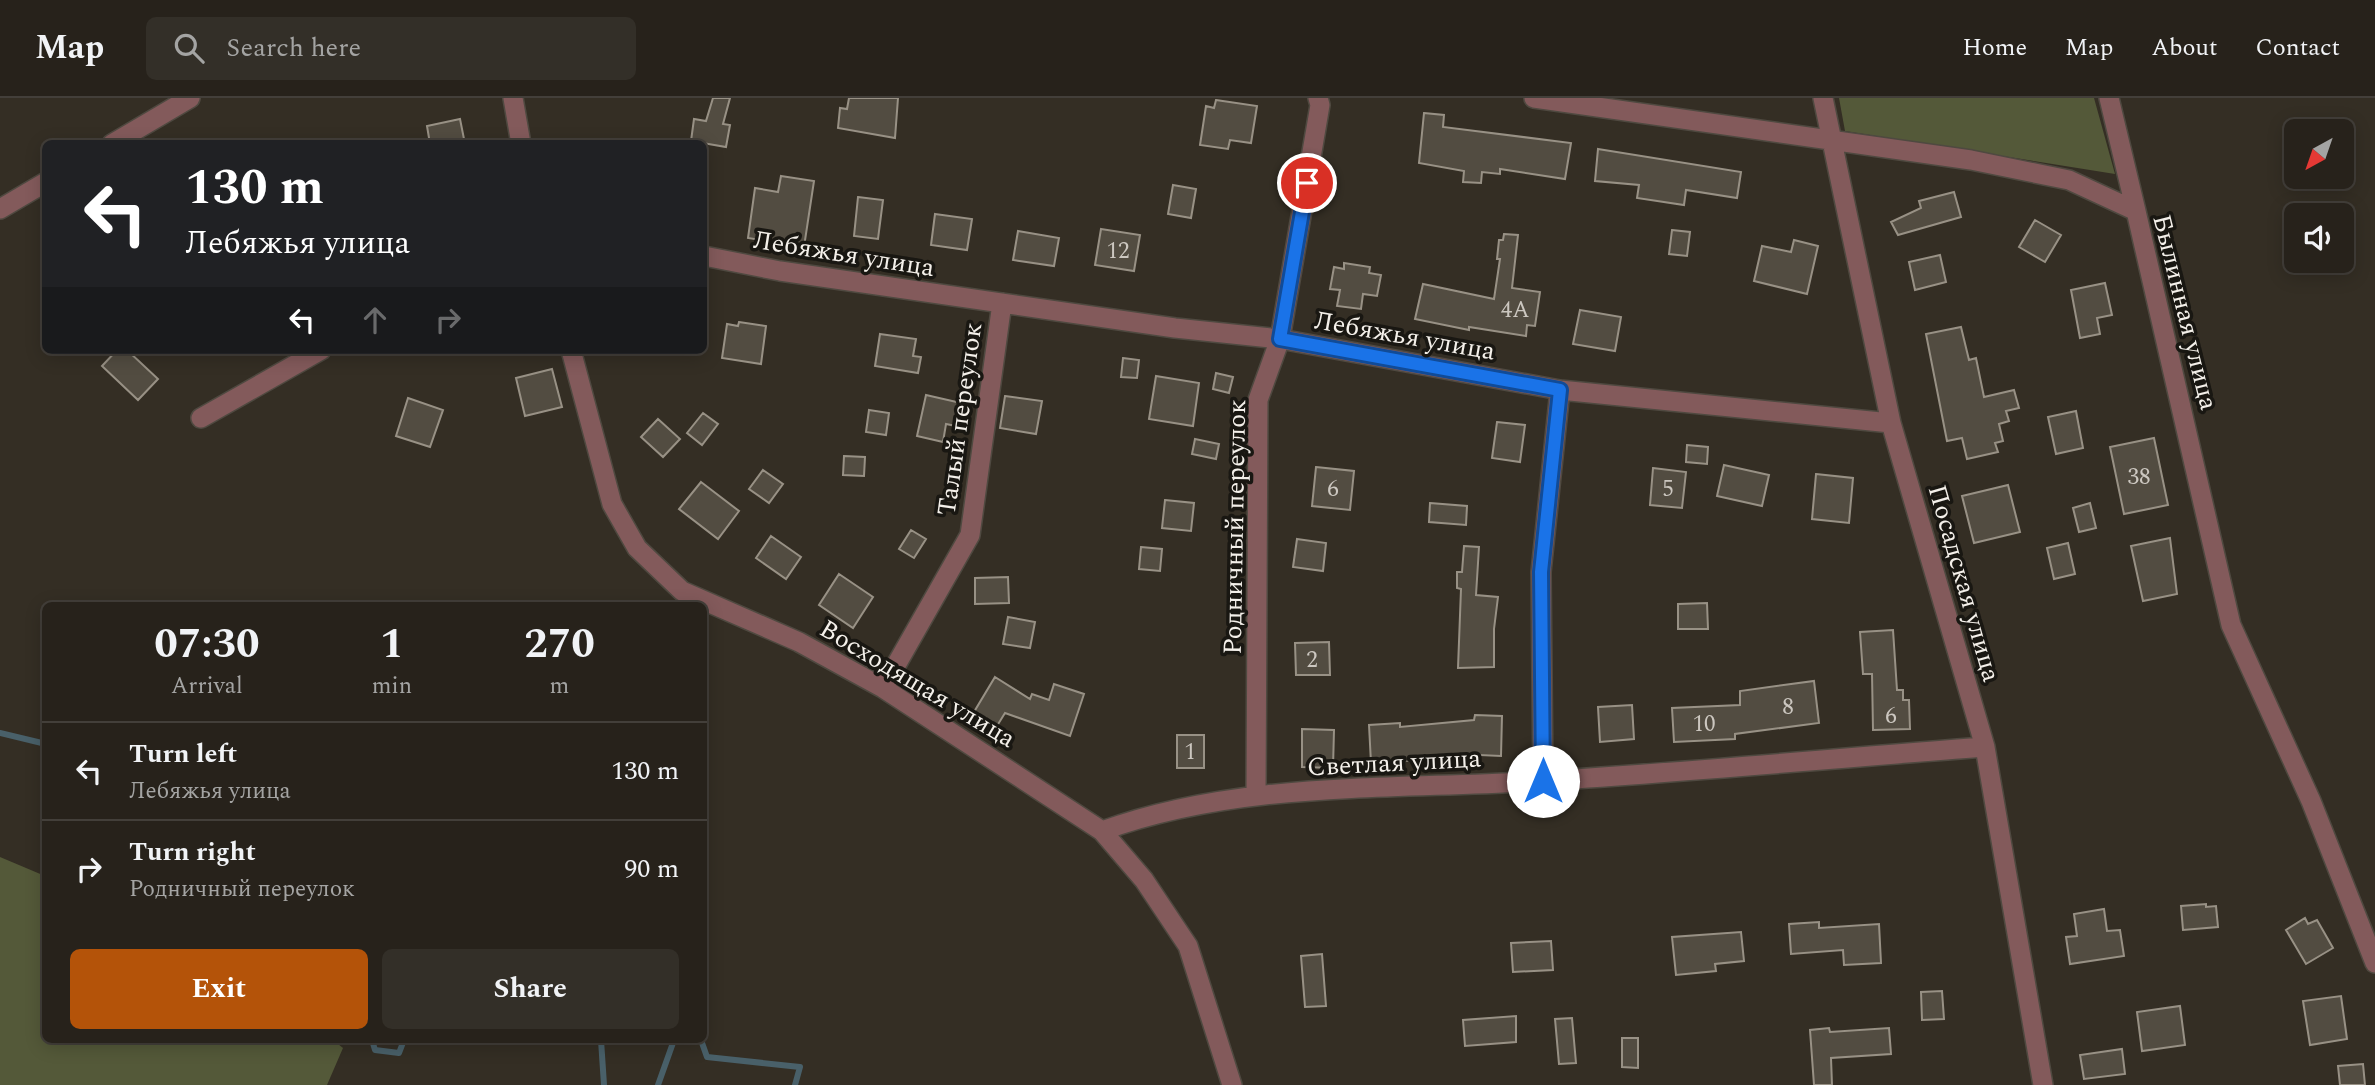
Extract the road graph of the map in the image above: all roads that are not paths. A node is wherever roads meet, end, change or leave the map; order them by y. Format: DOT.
graph roads {
  1 [pos="190,98"];
  2 [pos="513,98"];
  3 [pos="1318,98"];
  4 [pos="1534,98"];
  5 [pos="1823,98"];
  6 [pos="2109,98"];
  7 [pos="119,140"];
  8 [pos="520,140"];
  9 [pos="1831,140"];
  10 [pos="42,184"];
  11 [pos="0,209"];
  12 [pos="2136,211"];
  13 [pos="707,257"];
  14 [pos="1002,303"];
  15 [pos="1280,339"];
  16 [pos="314,354"];
  17 [pos="572,354"];
  18 [pos="1560,390"];
  19 [pos="201,418"];
  20 [pos="1891,423"];
  21 [pos="883,688"];
  22 [pos="1985,747"];
  23 [pos="1543,781"];
  24 [pos="1256,795"];
  25 [pos="1102,831"];
  26 [pos="2375,963"];
  27 [pos="1232,1085"];
  28 [pos="2043,1085"];
  1 -- 7 [label="street"];
  2 -- 8 [label="street"];
  3 -- 15 [label="street, Родничный переулок"];
  4 -- 9 [label="street, Былинная улица"];
  5 -- 9 [label="street, Посадская улица"];
  6 -- 12 [label="street"];
  9 -- 12 [label="street, Былинная улица"];
  9 -- 20 [label="street, Посадская улица"];
  10 -- 11 [label="street"];
  12 -- 26 [label="street, Былинная улица"];
  13 -- 14 [label="street, Лебяжья улица"];
  14 -- 15 [label="street, Лебяжья улица"];
  14 -- 21 [label="street, Талый переулок"];
  15 -- 18 [label="street, Лебяжья улица"];
  15 -- 24 [label="street, Родничный переулок"];
  16 -- 19 [label="street"];
  17 -- 21 [label="street, Восходящая улица"];
  18 -- 20 [label="street, Лебяжья улица"];
  18 -- 23 [label="street"];
  20 -- 22 [label="street, Посадская улица"];
  21 -- 25 [label="street, Восходящая улица"];
  22 -- 23 [label="street, Светлая улица"];
  22 -- 28 [label="street, Посадская улица"];
  23 -- 24 [label="street, Светлая улица"];
  24 -- 25 [label="street, Светлая улица"];
  25 -- 27 [label="street, Восходящая улица"];
}
